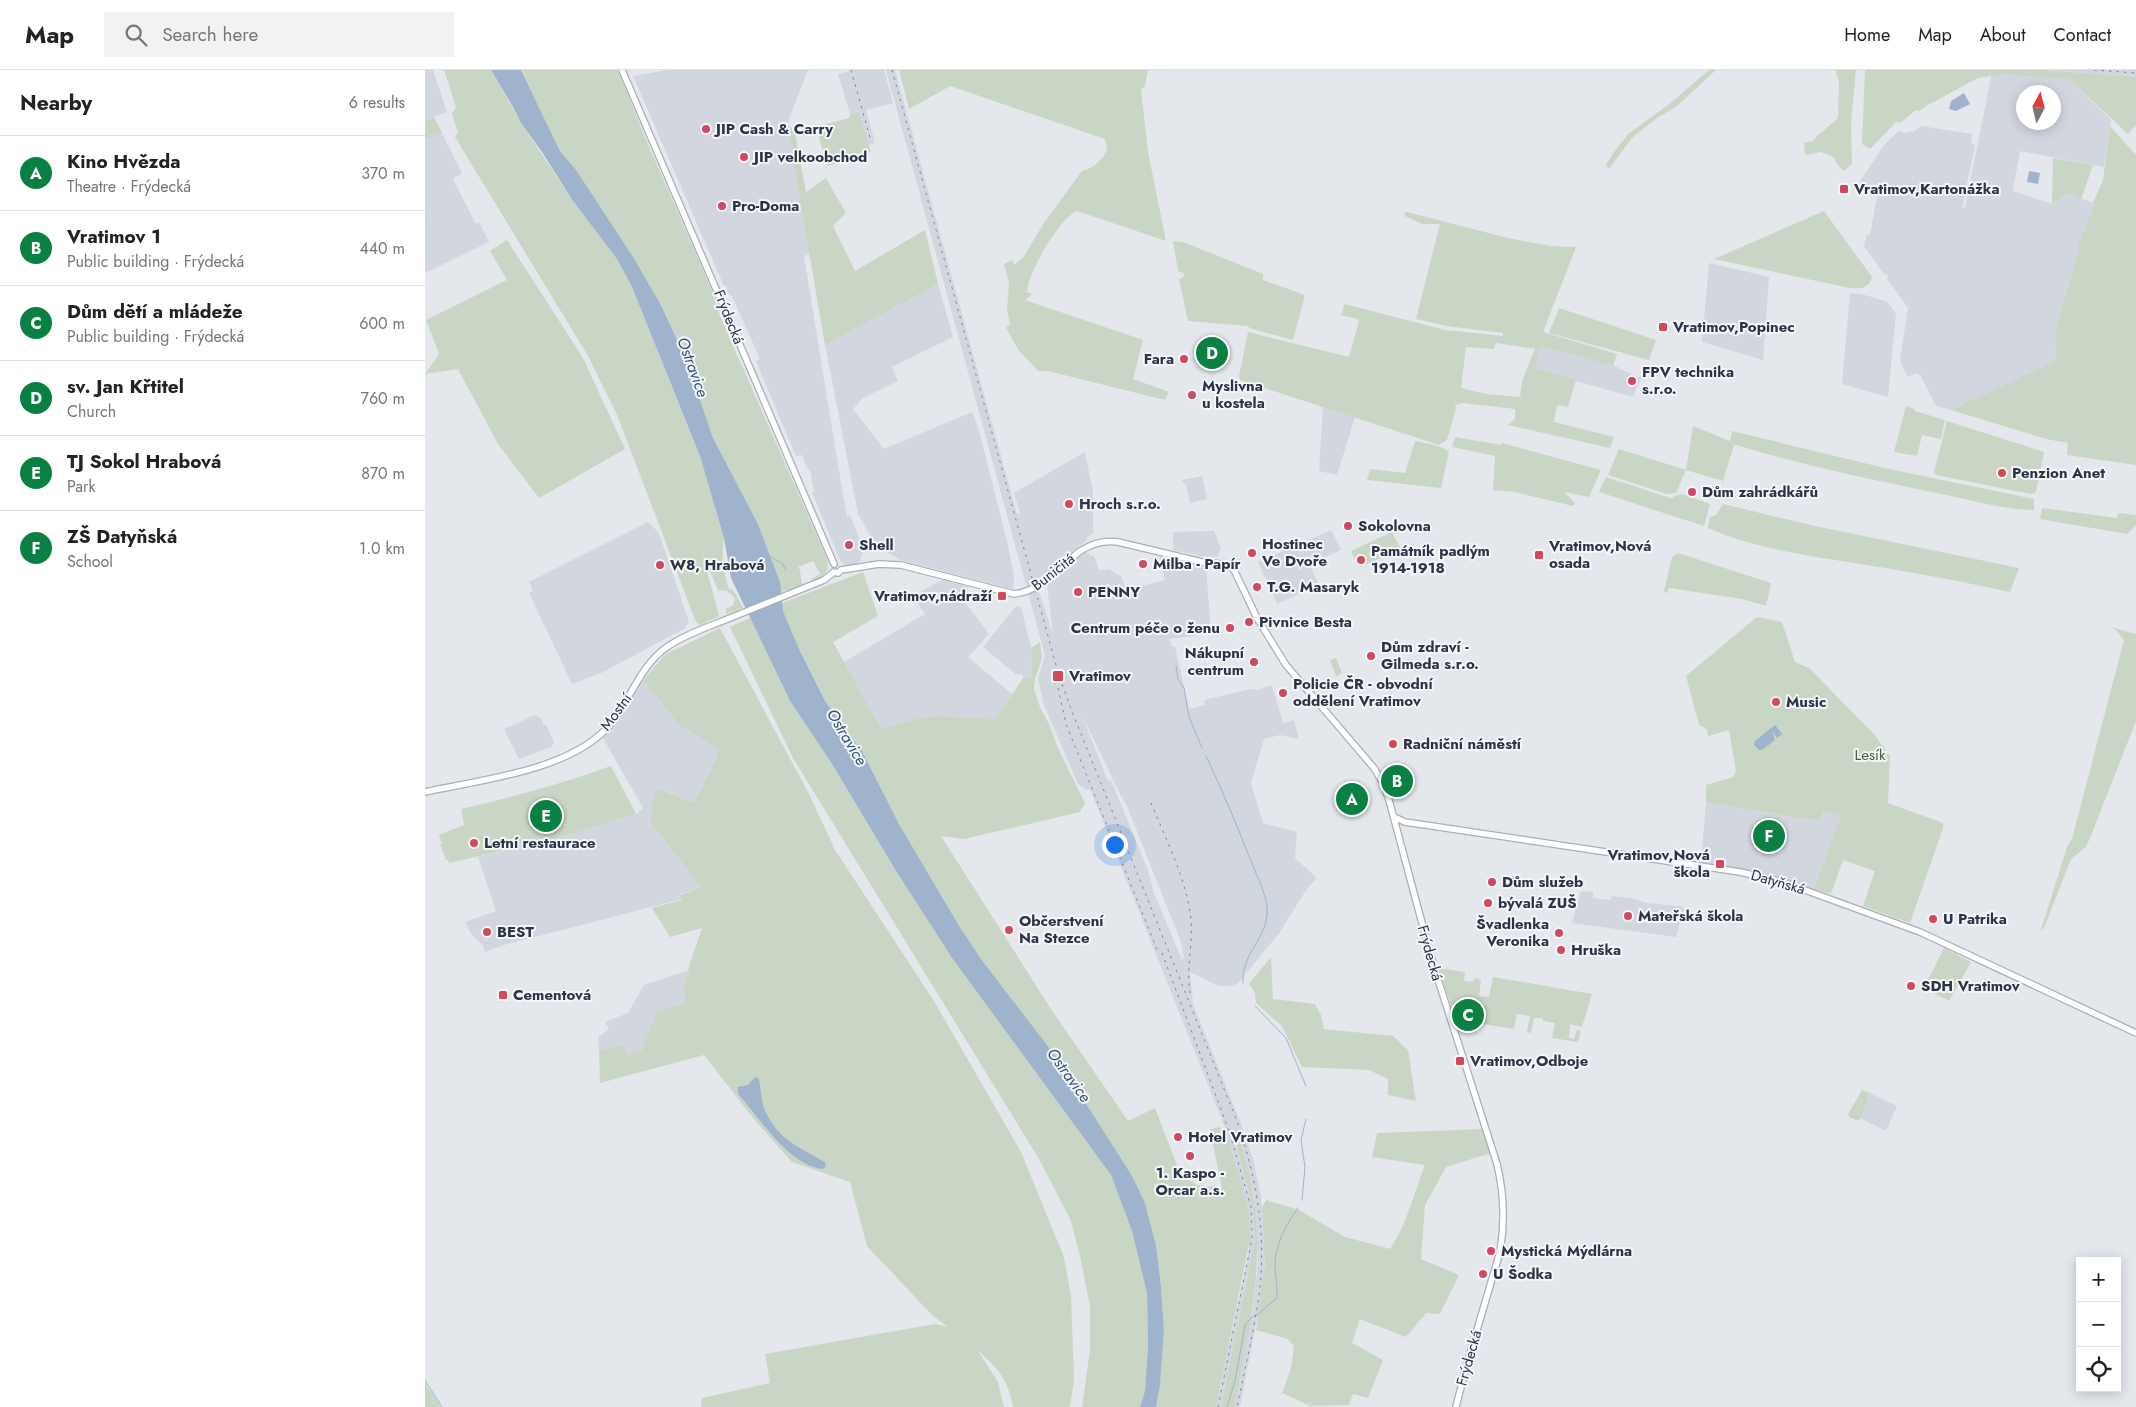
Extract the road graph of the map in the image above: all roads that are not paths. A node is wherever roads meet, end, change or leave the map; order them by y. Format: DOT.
graph roads {
  1 [pos="622,70"];
  2 [pos="834,564"];
  3 [pos="1233,568"];
  4 [pos="841,570"];
  5 [pos="833,572"];
  6 [pos="425,792"];
  7 [pos="1394,818"];
  8 [pos="2136,1033"];
  9 [pos="1456,1407"];
  1 -- 2 [label="main road, Frýdecká"];
  2 -- 4 [label="main road"];
  2 -- 5 [label="main road"];
  3 -- 4 [label="main road, Buničitá"];
  3 -- 7 [label="main road, Frýdecká"];
  4 -- 5 [label="main road"];
  5 -- 6 [label="main road, Mostní"];
  7 -- 8 [label="main road, Datyňská"];
  7 -- 9 [label="main road, Frýdecká"];
}
